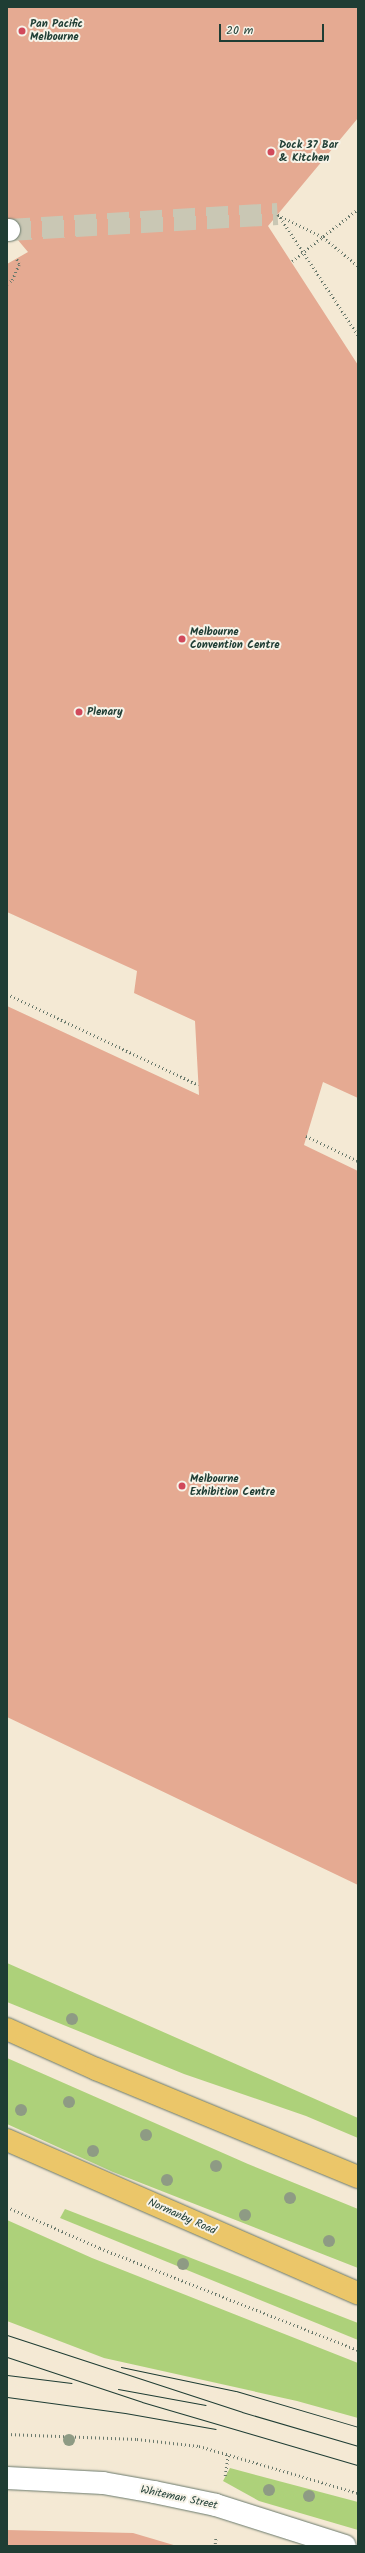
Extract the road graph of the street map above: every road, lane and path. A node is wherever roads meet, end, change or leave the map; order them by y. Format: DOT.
graph roads {
  1 [pos="358,209"];
  2 [pos="323,237"];
  3 [pos="13,251"];
  4 [pos="304,252"];
  5 [pos="292,260"];
  6 [pos="358,266"];
  7 [pos="7,284"];
  8 [pos="358,335"];
  9 [pos="7,994"];
  10 [pos="199,1085"];
  11 [pos="306,1136"];
  12 [pos="358,1161"];
  13 [pos="7,2029"];
  14 [pos="7,2140"];
  15 [pos="358,2177"];
  16 [pos="7,2207"];
  17 [pos="358,2293"];
  18 [pos="358,2350"];
  19 [pos="7,2434"];
  20 [pos="7,2478"];
  21 [pos="358,2493"];
  22 [pos="345,2546"];
  1 -- 2 [label="path"];
  2 -- 4 [label="path"];
  2 -- 4 [label="path"];
  2 -- 6 [label="path"];
  3 -- 7 [label="path"];
  4 -- 5 [label="path"];
  4 -- 8 [label="path"];
  9 -- 10 [label="path"];
  11 -- 12 [label="path"];
  13 -- 15 [label="main road"];
  14 -- 17 [label="main road, Normanby Road"];
  16 -- 18 [label="path"];
  19 -- 21 [label="path"];
  20 -- 22 [label="street, Whiteman Street"];
}
